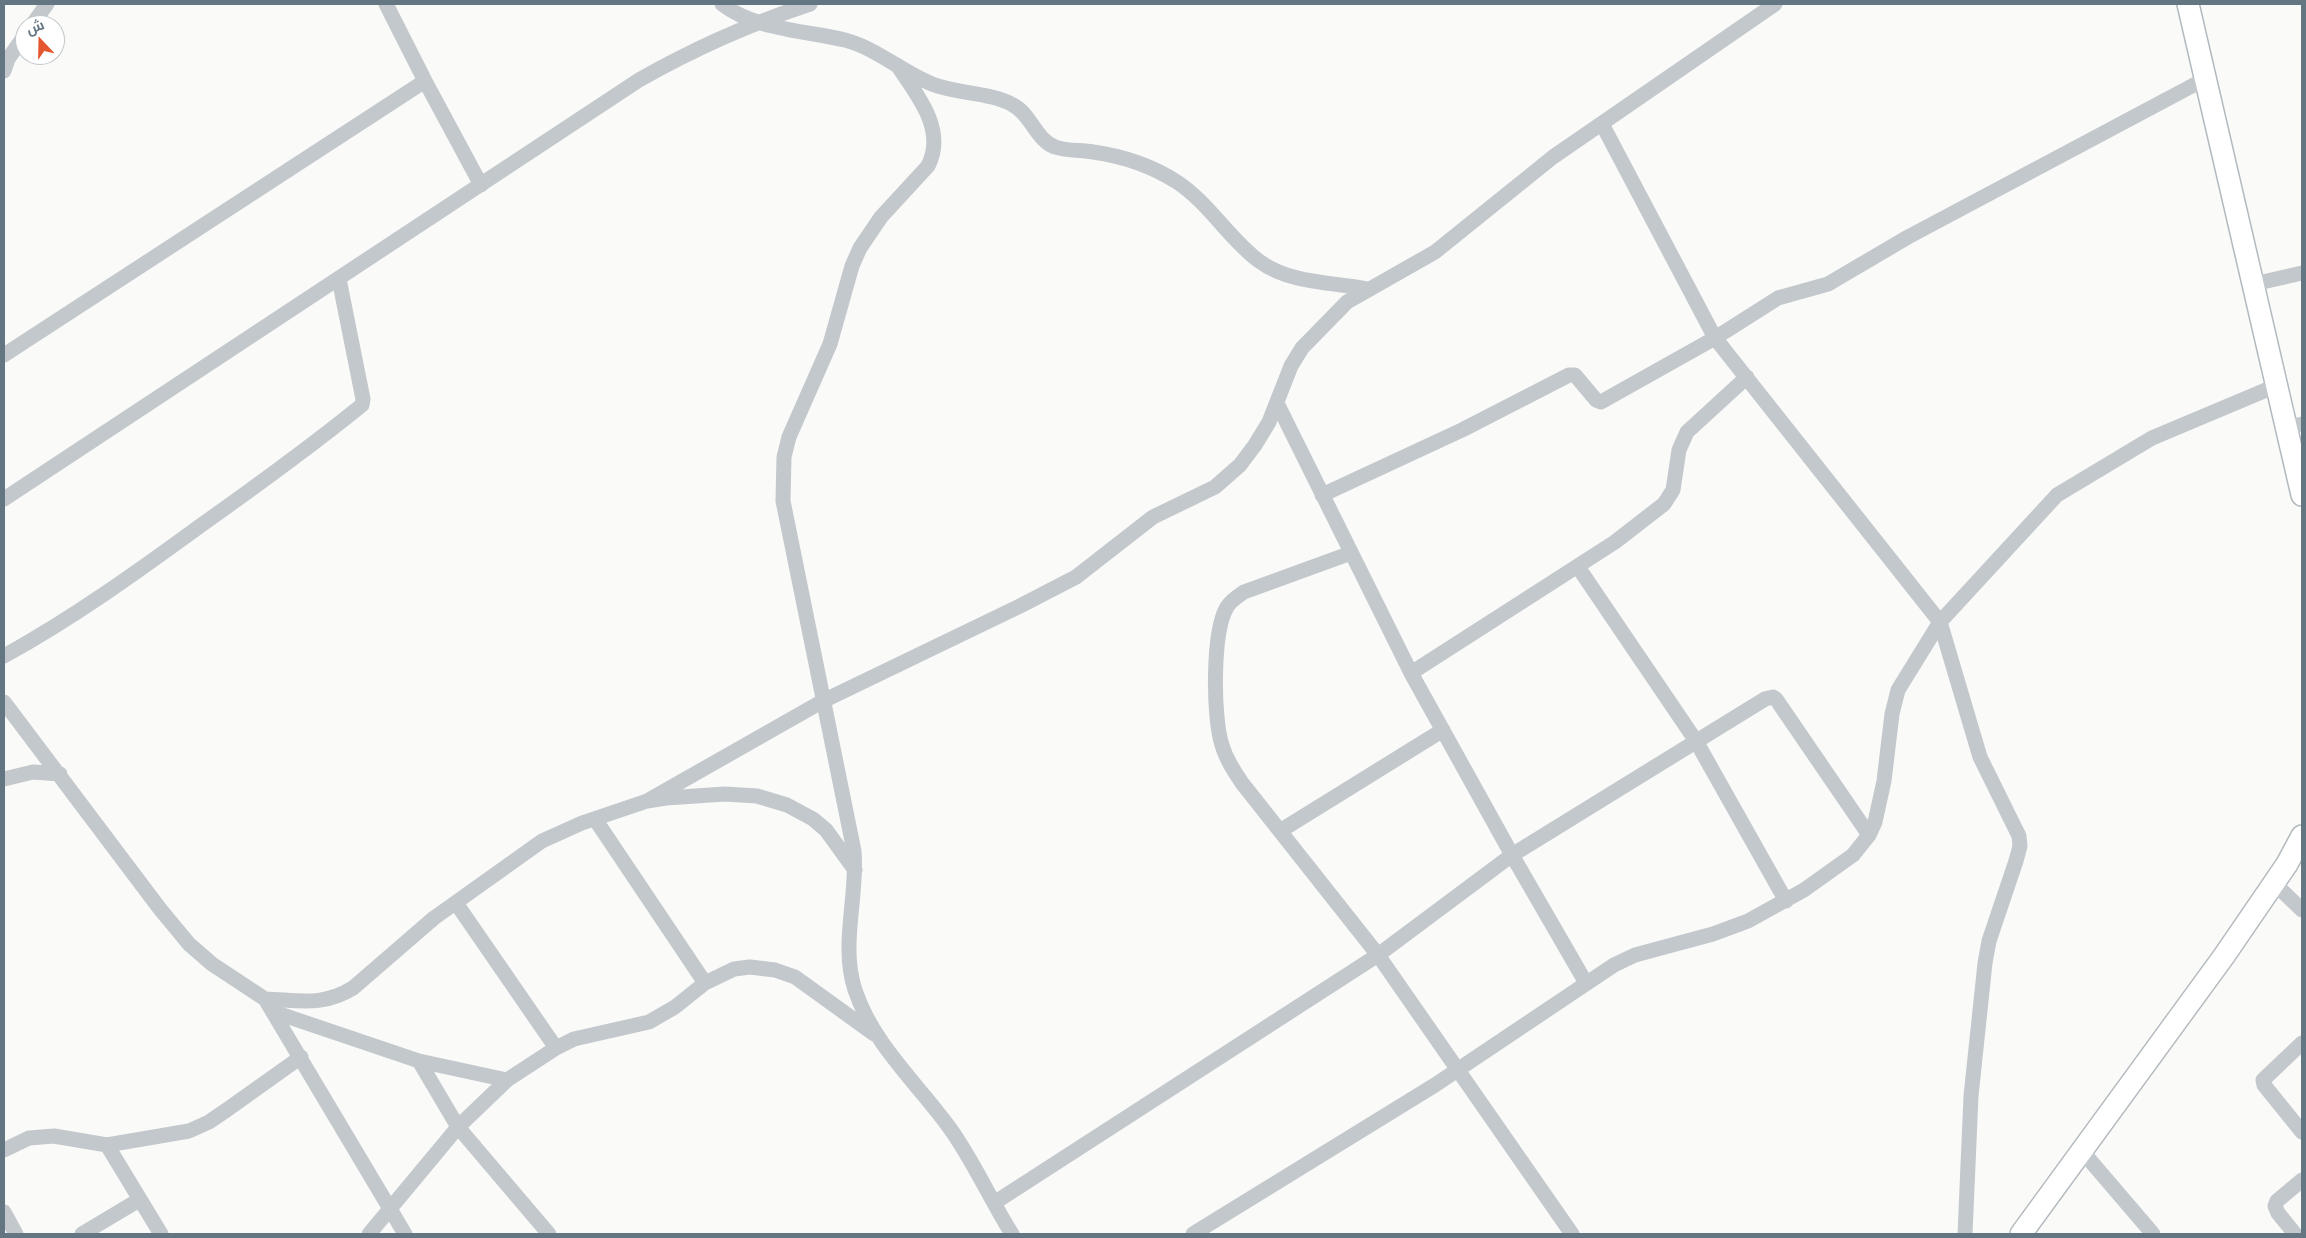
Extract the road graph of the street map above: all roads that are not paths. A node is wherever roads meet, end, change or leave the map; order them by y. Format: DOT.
graph roads {
  1 [pos="46,4"];
  2 [pos="386,4"];
  3 [pos="722,4"];
  4 [pos="810,4"];
  5 [pos="1775,4"];
  6 [pos="2188,4"];
  7 [pos="39,15"];
  8 [pos="758,21"];
  9 [pos="15,48"];
  10 [pos="5,61"];
  11 [pos="897,65"];
  12 [pos="2205,79"];
  13 [pos="424,82"];
  14 [pos="1602,124"];
  15 [pos="481,185"];
  16 [pos="2302,273"];
  17 [pos="339,279"];
  18 [pos="2254,284"];
  19 [pos="1368,289"];
  20 [pos="1715,338"];
  21 [pos="4,355"];
  22 [pos="1747,377"];
  23 [pos="2278,385"];
  24 [pos="1277,403"];
  25 [pos="2295,425"];
  26 [pos="1322,495"];
  27 [pos="2302,495"];
  28 [pos="4,499"];
  29 [pos="1351,553"];
  30 [pos="1578,567"];
  31 [pos="1940,622"];
  32 [pos="4,656"];
  33 [pos="1411,673"];
  34 [pos="823,701"];
  35 [pos="4,702"];
  36 [pos="1442,730"];
  37 [pos="1696,741"];
  38 [pos="60,774"];
  39 [pos="4,779"];
  40 [pos="647,801"];
  41 [pos="595,819"];
  42 [pos="1280,831"];
  43 [pos="1870,835"];
  44 [pos="2302,836"];
  45 [pos="1512,855"];
  46 [pos="855,870"];
  47 [pos="2274,883"];
  48 [pos="1786,901"];
  49 [pos="456,902"];
  50 [pos="2302,910"];
  51 [pos="1378,955"];
  52 [pos="1586,982"];
  53 [pos="706,983"];
  54 [pos="265,999"];
  55 [pos="274,1012"];
  56 [pos="875,1035"];
  57 [pos="2302,1043"];
  58 [pos="556,1048"];
  59 [pos="300,1057"];
  60 [pos="419,1061"];
  61 [pos="1456,1070"];
  62 [pos="507,1080"];
  63 [pos="458,1127"];
  64 [pos="2302,1132"];
  65 [pos="107,1145"];
  66 [pos="4,1150"];
  67 [pos="2082,1151"];
  68 [pos="2302,1180"];
  69 [pos="139,1200"];
  70 [pos="994,1203"];
  71 [pos="391,1207"];
  72 [pos="4,1212"];
  73 [pos="1002,1218"];
  74 [pos="16,1234"];
  75 [pos="82,1234"];
  76 [pos="161,1234"];
  77 [pos="369,1234"];
  78 [pos="405,1234"];
  79 [pos="549,1234"];
  80 [pos="1000,1234"];
  81 [pos="1012,1234"];
  82 [pos="1193,1234"];
  83 [pos="1572,1234"];
  84 [pos="1965,1234"];
  85 [pos="2021,1234"];
  86 [pos="2153,1234"];
  87 [pos="2295,1234"];
  1 -- 7 [label="street"];
  2 -- 13 [label="street"];
  3 -- 8 [label="street"];
  4 -- 8 [label="street"];
  5 -- 14 [label="street"];
  6 -- 12 [label="street"];
  8 -- 11 [label="street"];
  8 -- 15 [label="street"];
  9 -- 10 [label="street"];
  11 -- 19 [label="street"];
  11 -- 34 [label="street"];
  12 -- 18 [label="street"];
  12 -- 20 [label="street"];
  13 -- 15 [label="street"];
  13 -- 21 [label="street"];
  14 -- 19 [label="street"];
  14 -- 20 [label="street"];
  15 -- 17 [label="street"];
  16 -- 18 [label="street"];
  17 -- 28 [label="street"];
  17 -- 32 [label="street"];
  18 -- 23 [label="street"];
  19 -- 24 [label="street"];
  20 -- 22 [label="street"];
  20 -- 26 [label="street"];
  22 -- 30 [label="street"];
  22 -- 31 [label="street"];
  23 -- 25 [label="street"];
  23 -- 31 [label="street"];
  24 -- 26 [label="street"];
  24 -- 34 [label="street"];
  25 -- 27 [label="street"];
  26 -- 29 [label="street"];
  29 -- 33 [label="street"];
  29 -- 42 [label="street"];
  30 -- 33 [label="street"];
  30 -- 37 [label="street"];
  31 -- 43 [label="street"];
  31 -- 84 [label="street"];
  33 -- 36 [label="street"];
  34 -- 40 [label="street"];
  34 -- 46 [label="street"];
  35 -- 38 [label="street"];
  36 -- 42 [label="street"];
  36 -- 45 [label="street"];
  37 -- 43 [label="street"];
  37 -- 45 [label="street"];
  37 -- 48 [label="street"];
  38 -- 39 [label="street"];
  38 -- 54 [label="street"];
  40 -- 41 [label="street"];
  40 -- 46 [label="street"];
  41 -- 49 [label="street"];
  41 -- 53 [label="street"];
  42 -- 51 [label="street"];
  43 -- 48 [label="street"];
  44 -- 47 [label="street"];
  45 -- 51 [label="street"];
  45 -- 52 [label="street"];
  46 -- 56 [label="street"];
  47 -- 50 [label="street"];
  47 -- 67 [label="street"];
  48 -- 52 [label="street"];
  49 -- 54 [label="street"];
  49 -- 58 [label="street"];
  51 -- 61 [label="street"];
  51 -- 70 [label="street"];
  52 -- 61 [label="street"];
  53 -- 56 [label="street"];
  53 -- 58 [label="street"];
  54 -- 55 [label="street"];
  55 -- 59 [label="street"];
  55 -- 60 [label="street"];
  56 -- 70 [label="street"];
  57 -- 64 [label="street"];
  58 -- 62 [label="street"];
  59 -- 65 [label="street"];
  59 -- 71 [label="street"];
  60 -- 62 [label="street"];
  60 -- 63 [label="street"];
  61 -- 82 [label="street"];
  61 -- 83 [label="street"];
  62 -- 63 [label="street"];
  63 -- 71 [label="street"];
  63 -- 79 [label="street"];
  65 -- 66 [label="street"];
  65 -- 69 [label="street"];
  67 -- 85 [label="street"];
  67 -- 86 [label="street"];
  68 -- 87 [label="street"];
  69 -- 75 [label="street"];
  69 -- 76 [label="street"];
  70 -- 73 [label="street"];
  71 -- 77 [label="street"];
  71 -- 78 [label="street"];
  72 -- 74 [label="street"];
  73 -- 80 [label="street"];
  73 -- 81 [label="street"];
}
